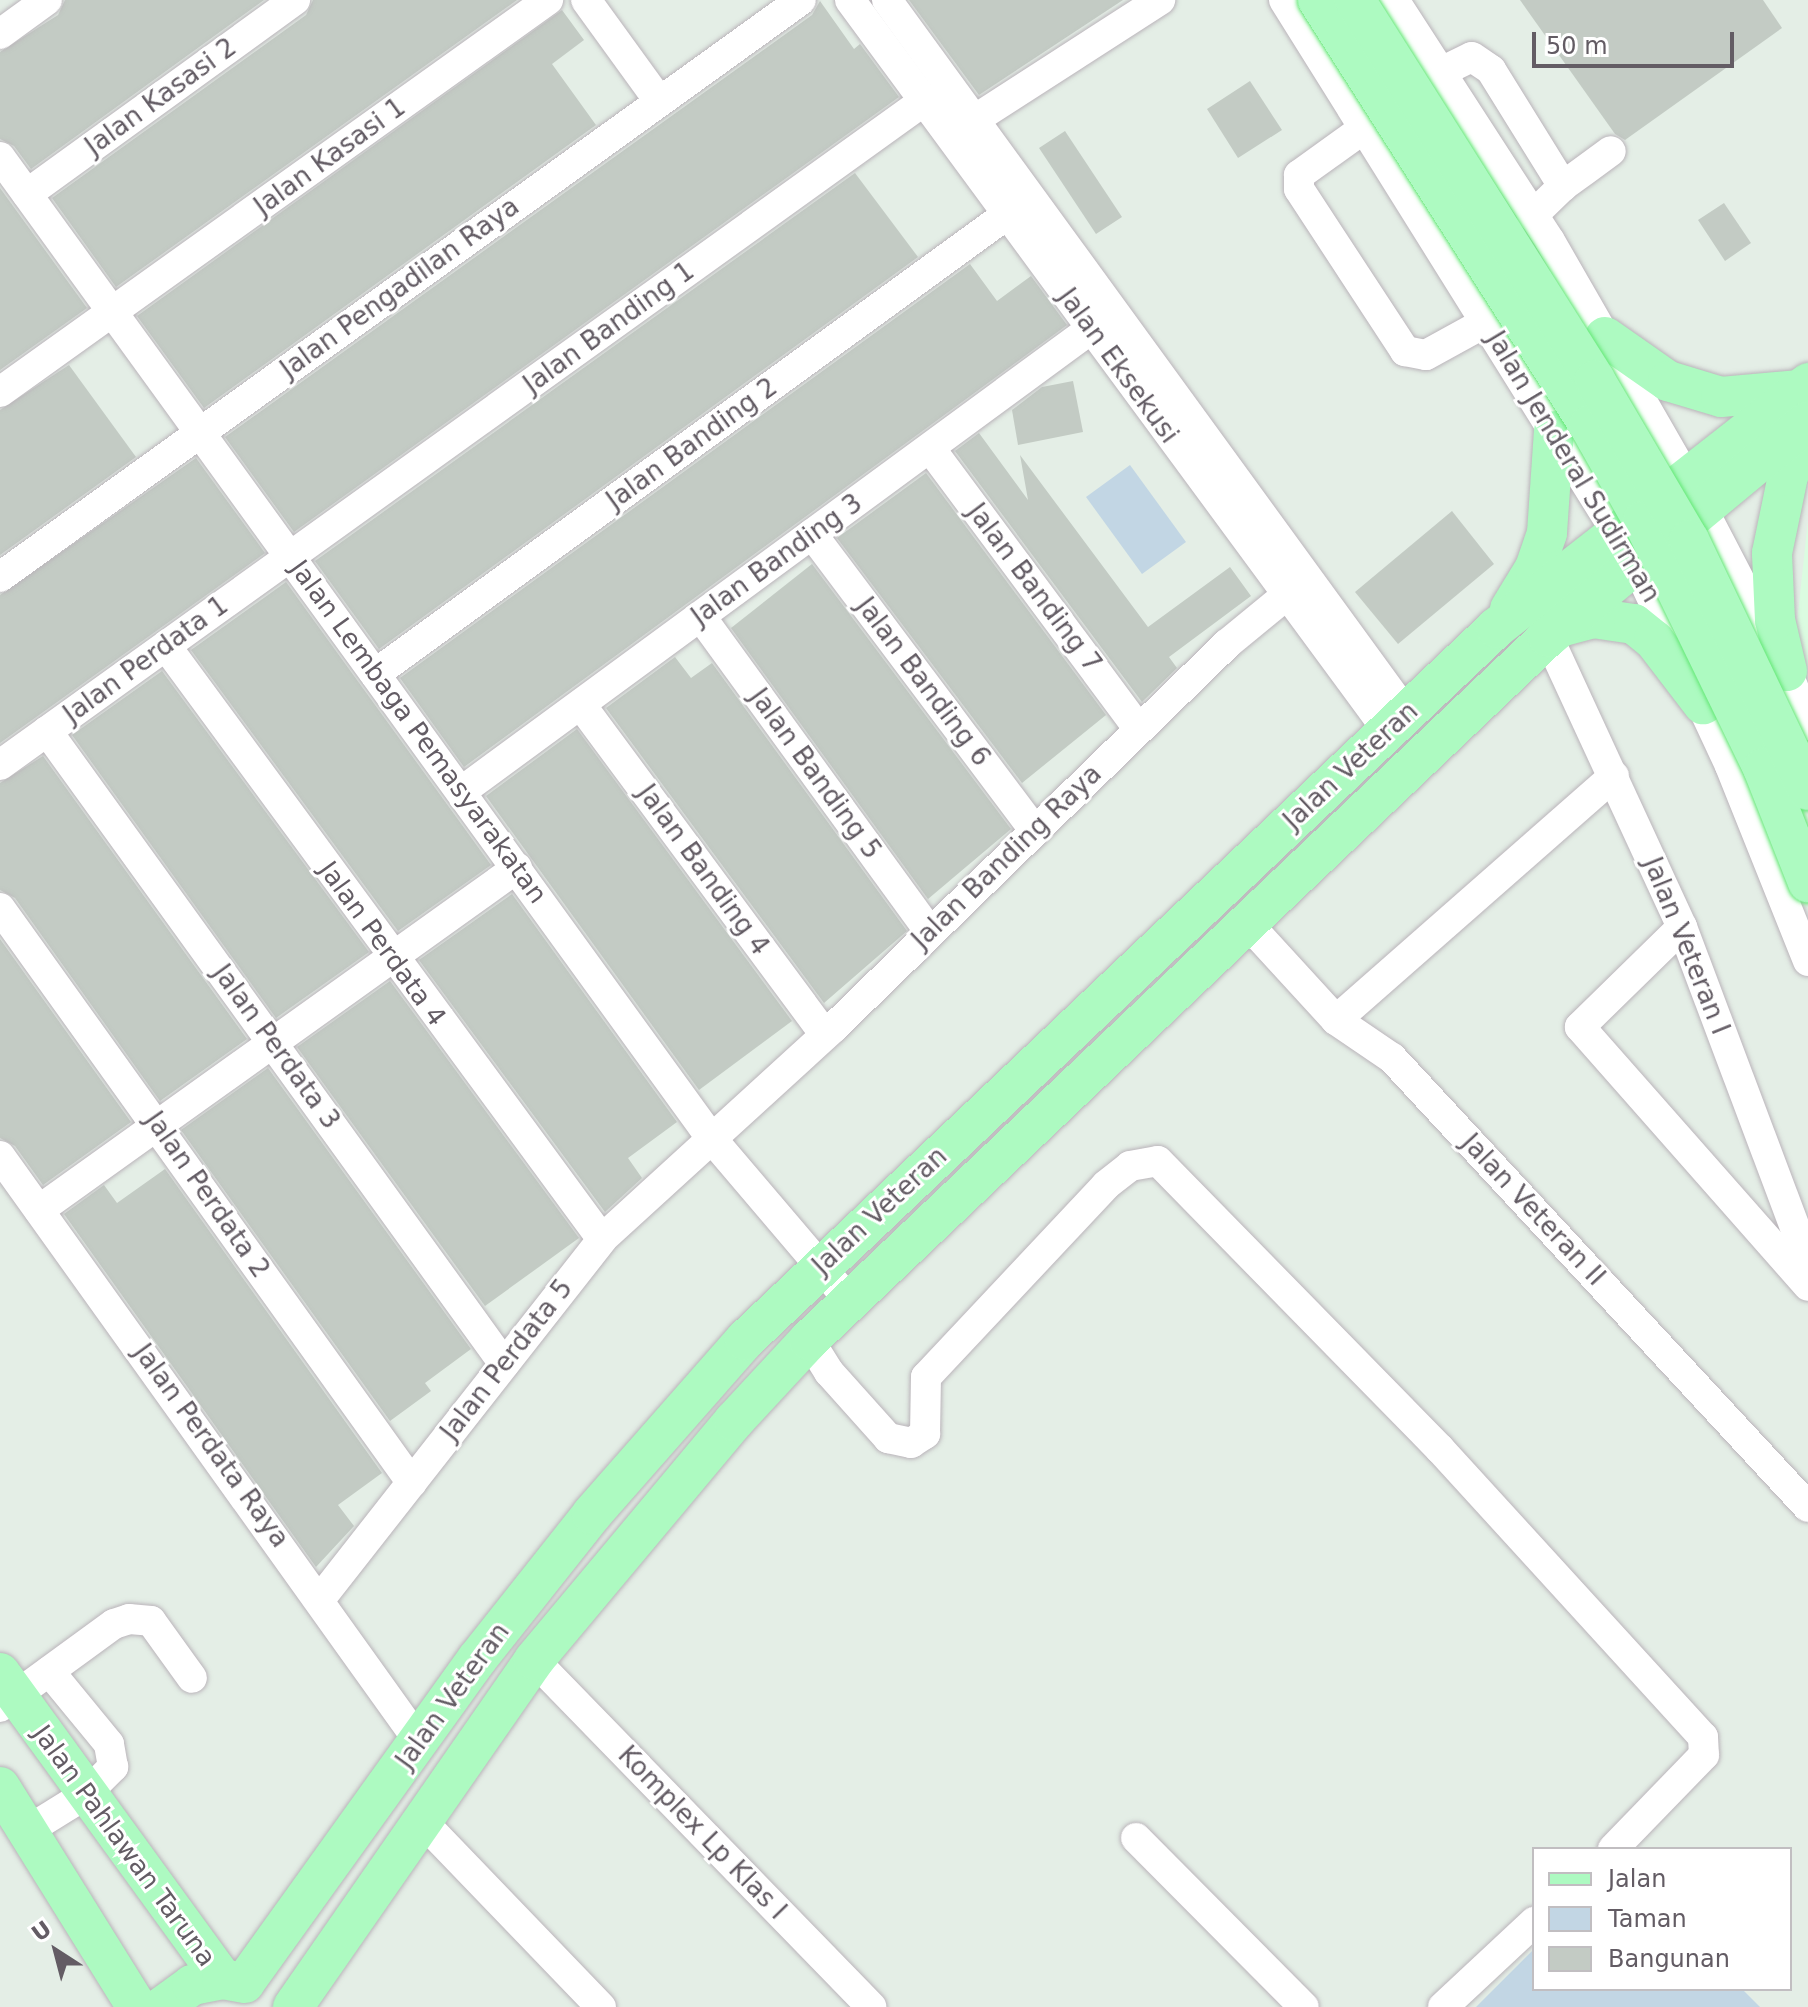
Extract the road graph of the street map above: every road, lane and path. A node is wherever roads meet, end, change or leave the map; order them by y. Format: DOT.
graph roads {
  1 [pos="47,0"];
  2 [pos="295,0"];
  3 [pos="548,0"];
  4 [pos="586,0"];
  5 [pos="801,0"];
  6 [pos="850,0"];
  7 [pos="887,0"];
  8 [pos="1160,0"];
  9 [pos="1284,0"];
  10 [pos="1318,0"];
  11 [pos="1355,0"];
  12 [pos="1394,0"];
  13 [pos="0,34"];
  14 [pos="1441,72"];
  15 [pos="927,99"];
  16 [pos="659,101"];
  17 [pos="977,118"];
  18 [pos="1363,129"];
  19 [pos="1611,151"];
  20 [pos="0,157"];
  21 [pos="1563,186"];
  22 [pos="27,194"];
  23 [pos="1009,213"];
  24 [pos="1532,216"];
  25 [pos="1550,241"];
  26 [pos="1469,295"];
  27 [pos="111,313"];
  28 [pos="1486,322"];
  29 [pos="1091,329"];
  30 [pos="1605,337"];
  31 [pos="0,392"];
  32 [pos="1806,398"];
  33 [pos="1808,429"];
  34 [pos="1554,431"];
  35 [pos="198,434"];
  36 [pos="930,448"];
  37 [pos="1696,494"];
  38 [pos="812,534"];
  39 [pos="1627,549"];
  40 [pos="292,556"];
  41 [pos="0,577"];
  42 [pos="1294,586"];
  43 [pos="701,617"];
  44 [pos="1496,628"];
  45 [pos="1554,632"];
  46 [pos="166,646"];
  47 [pos="375,674"];
  48 [pos="1800,699"];
  49 [pos="581,705"];
  50 [pos="1710,720"];
  51 [pos="1397,722"];
  52 [pos="1139,729"];
  53 [pos="47,731"];
  54 [pos="0,765"];
  55 [pos="1614,776"];
  56 [pos="1808,790"];
  57 [pos="462,791"];
  58 [pos="1034,830"];
  59 [pos="517,868"];
  60 [pos="1808,882"];
  61 [pos="0,908"];
  62 [pos="1248,924"];
  63 [pos="1682,927"];
  64 [pos="929,931"];
  65 [pos="388,955"];
  66 [pos="1808,961"];
  67 [pos="1138,971"];
  68 [pos="1169,1000"];
  69 [pos="1336,1020"];
  70 [pos="825,1035"];
  71 [pos="272,1040"];
  72 [pos="157,1124"];
  73 [pos="712,1139"];
  74 [pos="0,1156"];
  75 [pos="39,1210"];
  76 [pos="602,1239"];
  77 [pos="1808,1262"];
  78 [pos="818,1268"];
  79 [pos="1808,1286"];
  80 [pos="848,1299"];
  81 [pos="809,1340"];
  82 [pos="504,1364"];
  83 [pos="412,1483"];
  84 [pos="1808,1507"];
  85 [pos="321,1598"];
  86 [pos="534,1660"];
  87 [pos="49,1671"];
  88 [pos="192,1678"];
  89 [pos="5,1692"];
  90 [pos="418,1740"];
  91 [pos="0,1787"];
  92 [pos="85,1795"];
  93 [pos="420,1819"];
  94 [pos="30,1829"];
  95 [pos="1136,1838"];
  96 [pos="1615,1847"];
  97 [pos="1532,1924"];
  98 [pos="233,1981"];
  99 [pos="137,2007"];
  100 [pos="162,2007"];
  101 [pos="281,2007"];
  102 [pos="293,2007"];
  103 [pos="601,2007"];
  104 [pos="871,2007"];
  105 [pos="1304,2007"];
  106 [pos="1443,2007"];
  1 -- 13 [label="street"];
  2 -- 22 [label="street, Jalan Kasasi 2"];
  3 -- 27 [label="street, Jalan Kasasi 1"];
  4 -- 16 [label="street"];
  5 -- 16 [label="street, Jalan Pengadilan Raya"];
  6 -- 15 [label="street, Jalan Eksekusi"];
  7 -- 17 [label="street, Jalan Eksekusi"];
  8 -- 17 [label="street"];
  9 -- 18 [label="street, Jalan Jenderal Sudirman"];
  10 -- 60 [label="main road, Jalan Jenderal Sudirman, bridge"];
  11 -- 56 [label="main road, bridge"];
  12 -- 14 [label="street"];
  14 -- 21 [label="street"];
  14 -- 24 [label="street"];
  15 -- 23 [label="street, Jalan Eksekusi"];
  15 -- 40 [label="street, Jalan Banding 1"];
  16 -- 35 [label="street, Jalan Pengadilan Raya"];
  17 -- 42 [label="street, Jalan Eksekusi"];
  18 -- 26 [label="street, Jalan Jenderal Sudirman"];
  18 -- 28 [label="street"];
  19 -- 21 [label="street"];
  20 -- 22 [label="street, Jalan Lembaga Pemasyarakatan"];
  21 -- 24 [label="street"];
  22 -- 27 [label="street, Jalan Lembaga Pemasyarakatan"];
  23 -- 29 [label="street, Jalan Eksekusi"];
  23 -- 47 [label="street, Jalan Banding 2"];
  24 -- 25 [label="street"];
  25 -- 26 [label="street"];
  25 -- 30 [label="street"];
  26 -- 28 [label="street, Jalan Jenderal Sudirman"];
  27 -- 31 [label="street, Jalan Kasasi 1"];
  27 -- 35 [label="street, Jalan Lembaga Pemasyarakatan"];
  28 -- 34 [label="street, Jalan Jenderal Sudirman"];
  29 -- 36 [label="street, Jalan Banding 3"];
  29 -- 42 [label="street, Jalan Eksekusi"];
  30 -- 32 [label="main road"];
  30 -- 37 [label="street"];
  32 -- 37 [label="main road"];
  33 -- 48 [label="main road"];
  34 -- 39 [label="street, Jalan Jenderal Sudirman"];
  34 -- 44 [label="main road"];
  35 -- 40 [label="street, Jalan Lembaga Pemasyarakatan"];
  35 -- 41 [label="street, Jalan Pengadilan Raya"];
  36 -- 38 [label="street, Jalan Banding 3"];
  36 -- 52 [label="street, Jalan Banding 7"];
  37 -- 39 [label="main road"];
  37 -- 48 [label="street"];
  38 -- 43 [label="street, Jalan Banding 3"];
  38 -- 58 [label="street, Jalan Banding 6"];
  39 -- 44 [label="main road, Jalan Veteran"];
  39 -- 45 [label="main road, Jalan Veteran"];
  39 -- 50 [label="street, Jalan Jenderal Sudirman"];
  40 -- 46 [label="street, Jalan Perdata 1"];
  40 -- 47 [label="street, Jalan Lembaga Pemasyarakatan"];
  42 -- 51 [label="street, Jalan Eksekusi"];
  42 -- 52 [label="street, Jalan Banding Raya"];
  43 -- 49 [label="street, Jalan Banding 3"];
  43 -- 64 [label="street, Jalan Banding 5"];
  44 -- 51 [label="main road, Jalan Veteran"];
  45 -- 50 [label="main road"];
  45 -- 55 [label="street, Jalan Veteran I"];
  45 -- 62 [label="main road, Jalan Veteran"];
  46 -- 53 [label="street, Jalan Perdata 1"];
  46 -- 65 [label="street, Jalan Perdata 4"];
  47 -- 57 [label="street, Jalan Lembaga Pemasyarakatan"];
  48 -- 50 [label="street"];
  49 -- 57 [label="street, Jalan Banding 3"];
  49 -- 70 [label="street, Jalan Banding 4"];
  50 -- 66 [label="street, Jalan Jenderal Sudirman"];
  51 -- 67 [label="main road, Jalan Veteran"];
  52 -- 58 [label="street, Jalan Banding Raya"];
  53 -- 54 [label="street, Jalan Perdata 1"];
  53 -- 71 [label="street, Jalan Perdata 3"];
  55 -- 63 [label="street, Jalan Veteran I"];
  55 -- 69 [label="street"];
  57 -- 59 [label="street, Jalan Lembaga Pemasyarakatan"];
  58 -- 64 [label="street, Jalan Banding Raya"];
  59 -- 65 [label="street"];
  59 -- 73 [label="street, Jalan Lembaga Pemasyarakatan"];
  61 -- 72 [label="street, Jalan Perdata 2"];
  62 -- 68 [label="main road, Jalan Veteran"];
  62 -- 69 [label="street, Jalan Veteran II"];
  63 -- 77 [label="street, Jalan Veteran I"];
  63 -- 79 [label="street"];
  64 -- 70 [label="street, Jalan Banding Raya"];
  65 -- 71 [label="street"];
  65 -- 76 [label="street, Jalan Perdata 4"];
  67 -- 68 [label="main road"];
  67 -- 78 [label="main road, Jalan Veteran"];
  68 -- 80 [label="main road, Jalan Veteran"];
  69 -- 84 [label="street, Jalan Veteran II"];
  70 -- 73 [label="street, Jalan Banding Raya"];
  71 -- 72 [label="street"];
  71 -- 82 [label="street, Jalan Perdata 3"];
  72 -- 75 [label="street"];
  72 -- 83 [label="street, Jalan Perdata 2"];
  73 -- 76 [label="street, Jalan Perdata 5"];
  73 -- 78 [label="street, Jalan Lembaga Pemasyarakatan"];
  74 -- 75 [label="street, Jalan Perdata Raya"];
  75 -- 85 [label="street, Jalan Perdata Raya"];
  76 -- 82 [label="street, Jalan Perdata 5"];
  78 -- 80 [label="street, Jalan Lembaga Pemasyarakatan"];
  78 -- 90 [label="main road, Jalan Veteran"];
  80 -- 81 [label="main road, Jalan Veteran"];
  81 -- 86 [label="main road, Jalan Veteran"];
  81 -- 96 [label="street"];
  82 -- 83 [label="street, Jalan Perdata 5"];
  83 -- 85 [label="street, Jalan Perdata 5"];
  85 -- 90 [label="street, Jalan Perdata Raya"];
  86 -- 93 [label="main road, Jalan Veteran"];
  86 -- 104 [label="street, Komplex Lp Klas I"];
  87 -- 88 [label="street"];
  87 -- 89 [label="street"];
  87 -- 92 [label="street"];
  89 -- 92 [label="main road, Jalan Pahlawan Taruna"];
  90 -- 98 [label="main road, Jalan Veteran"];
  91 -- 94 [label="main road"];
  92 -- 94 [label="street"];
  92 -- 98 [label="main road, Jalan Pahlawan Taruna"];
  93 -- 102 [label="main road, Jalan Veteran"];
  93 -- 103 [label="street"];
  94 -- 99 [label="main road"];
  95 -- 105 [label="street"];
  97 -- 106 [label="street"];
  98 -- 100 [label="main road"];
  98 -- 101 [label="main road, Jalan Pahlawan Taruna"];
}
